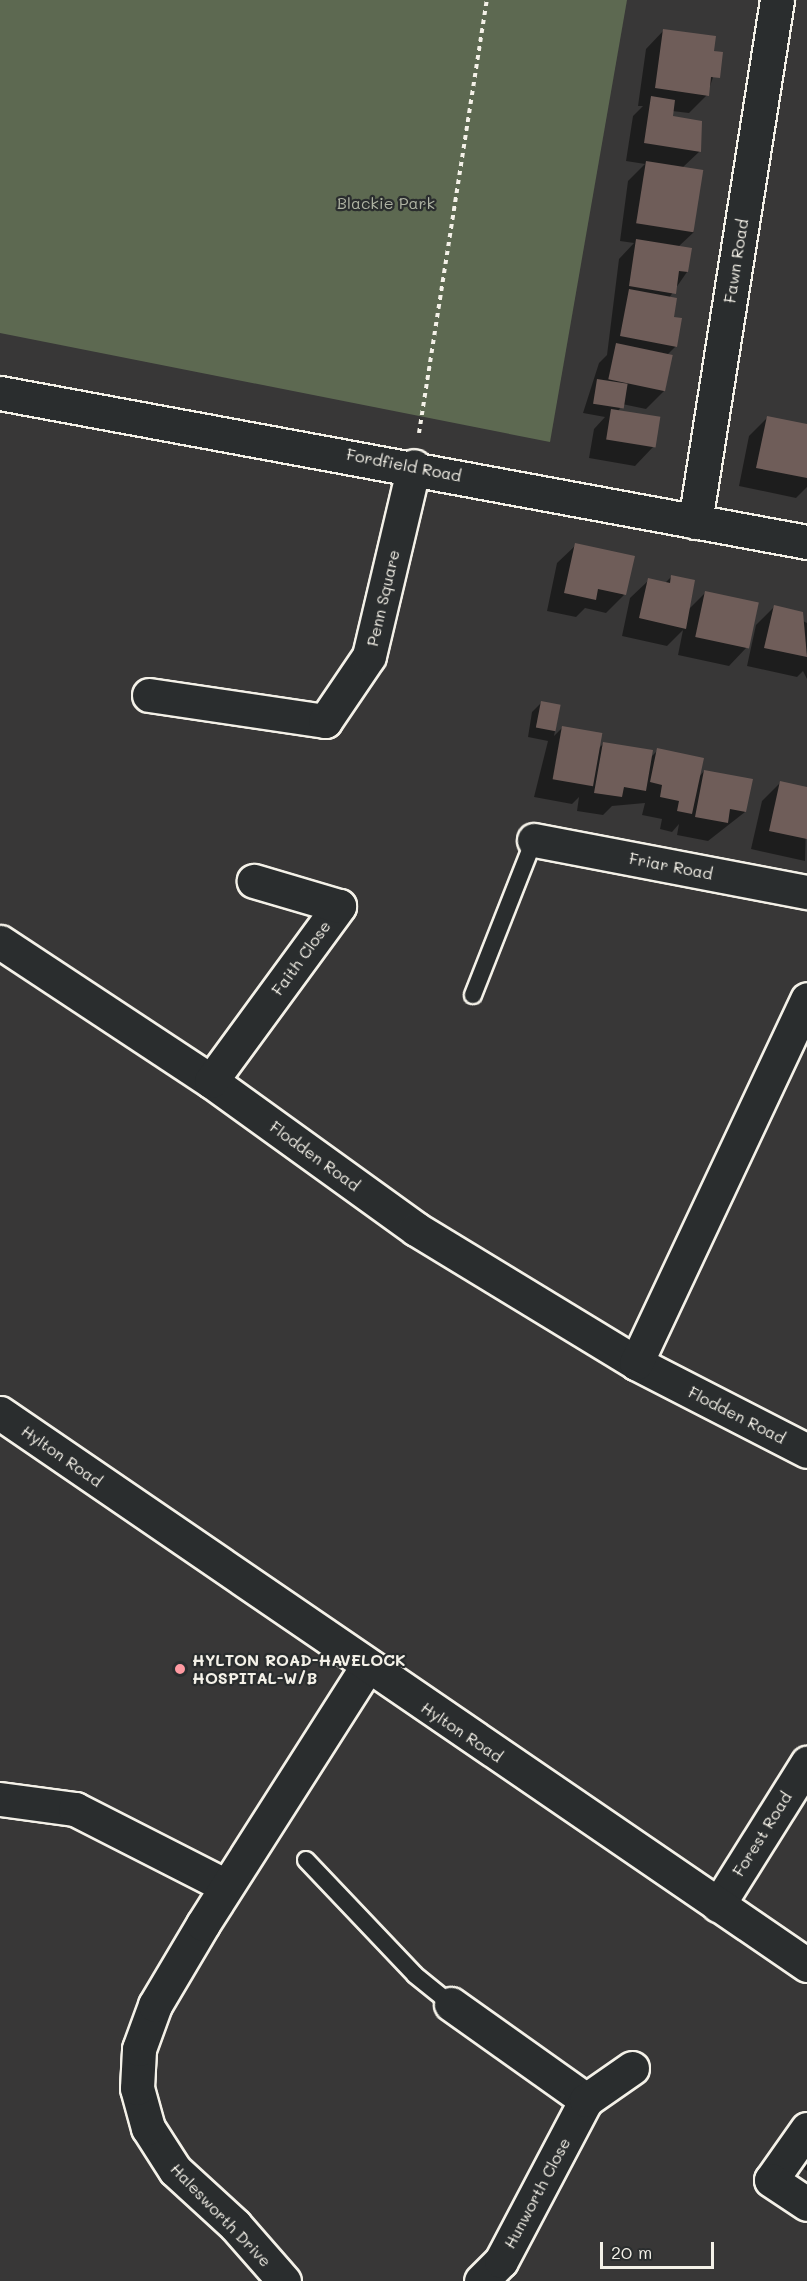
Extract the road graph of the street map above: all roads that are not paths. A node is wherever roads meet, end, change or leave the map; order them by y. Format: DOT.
graph roads {
  1 [pos="777,0"];
  2 [pos="0,393"];
  3 [pos="414,466"];
  4 [pos="694,522"];
  5 [pos="807,542"];
  6 [pos="149,695"];
  7 [pos="534,840"];
  8 [pos="254,881"];
  9 [pos="807,892"];
  10 [pos="0,942"];
  11 [pos="473,994"];
  12 [pos="807,999"];
  13 [pos="211,1081"];
  14 [pos="636,1363"];
  15 [pos="0,1413"];
  16 [pos="807,1450"];
  17 [pos="366,1668"];
  18 [pos="807,1763"];
  19 [pos="0,1799"];
  20 [pos="306,1860"];
  21 [pos="226,1886"];
  22 [pos="718,1905"];
  23 [pos="807,1965"];
  24 [pos="451,2004"];
  25 [pos="632,2068"];
  26 [pos="586,2100"];
  27 [pos="807,2129"];
  28 [pos="807,2204"];
  29 [pos="284,2281"];
  30 [pos="481,2281"];
  1 -- 4 [label="street, Fawn Road"];
  2 -- 3 [label="street, Fordfield Road"];
  3 -- 4 [label="street, Fordfield Road"];
  3 -- 6 [label="street, Penn Square"];
  4 -- 5 [label="street, Fordfield Road"];
  7 -- 9 [label="street, Friar Road"];
  7 -- 11 [label="lane"];
  8 -- 13 [label="street, Faith Close"];
  10 -- 13 [label="street, Flodden Road"];
  12 -- 14 [label="street"];
  13 -- 14 [label="street, Flodden Road"];
  14 -- 16 [label="street, Flodden Road"];
  15 -- 17 [label="street, Hylton Road"];
  17 -- 21 [label="street, Halesworth Drive"];
  17 -- 22 [label="street, Hylton Road"];
  18 -- 22 [label="street, Forest Road"];
  19 -- 21 [label="street"];
  20 -- 24 [label="lane"];
  21 -- 29 [label="street, Halesworth Drive"];
  22 -- 23 [label="street, Hylton Road"];
  24 -- 26 [label="street"];
  25 -- 26 [label="street, Hunworth Close"];
  26 -- 30 [label="street, Hunworth Close"];
  27 -- 28 [label="street"];
}
